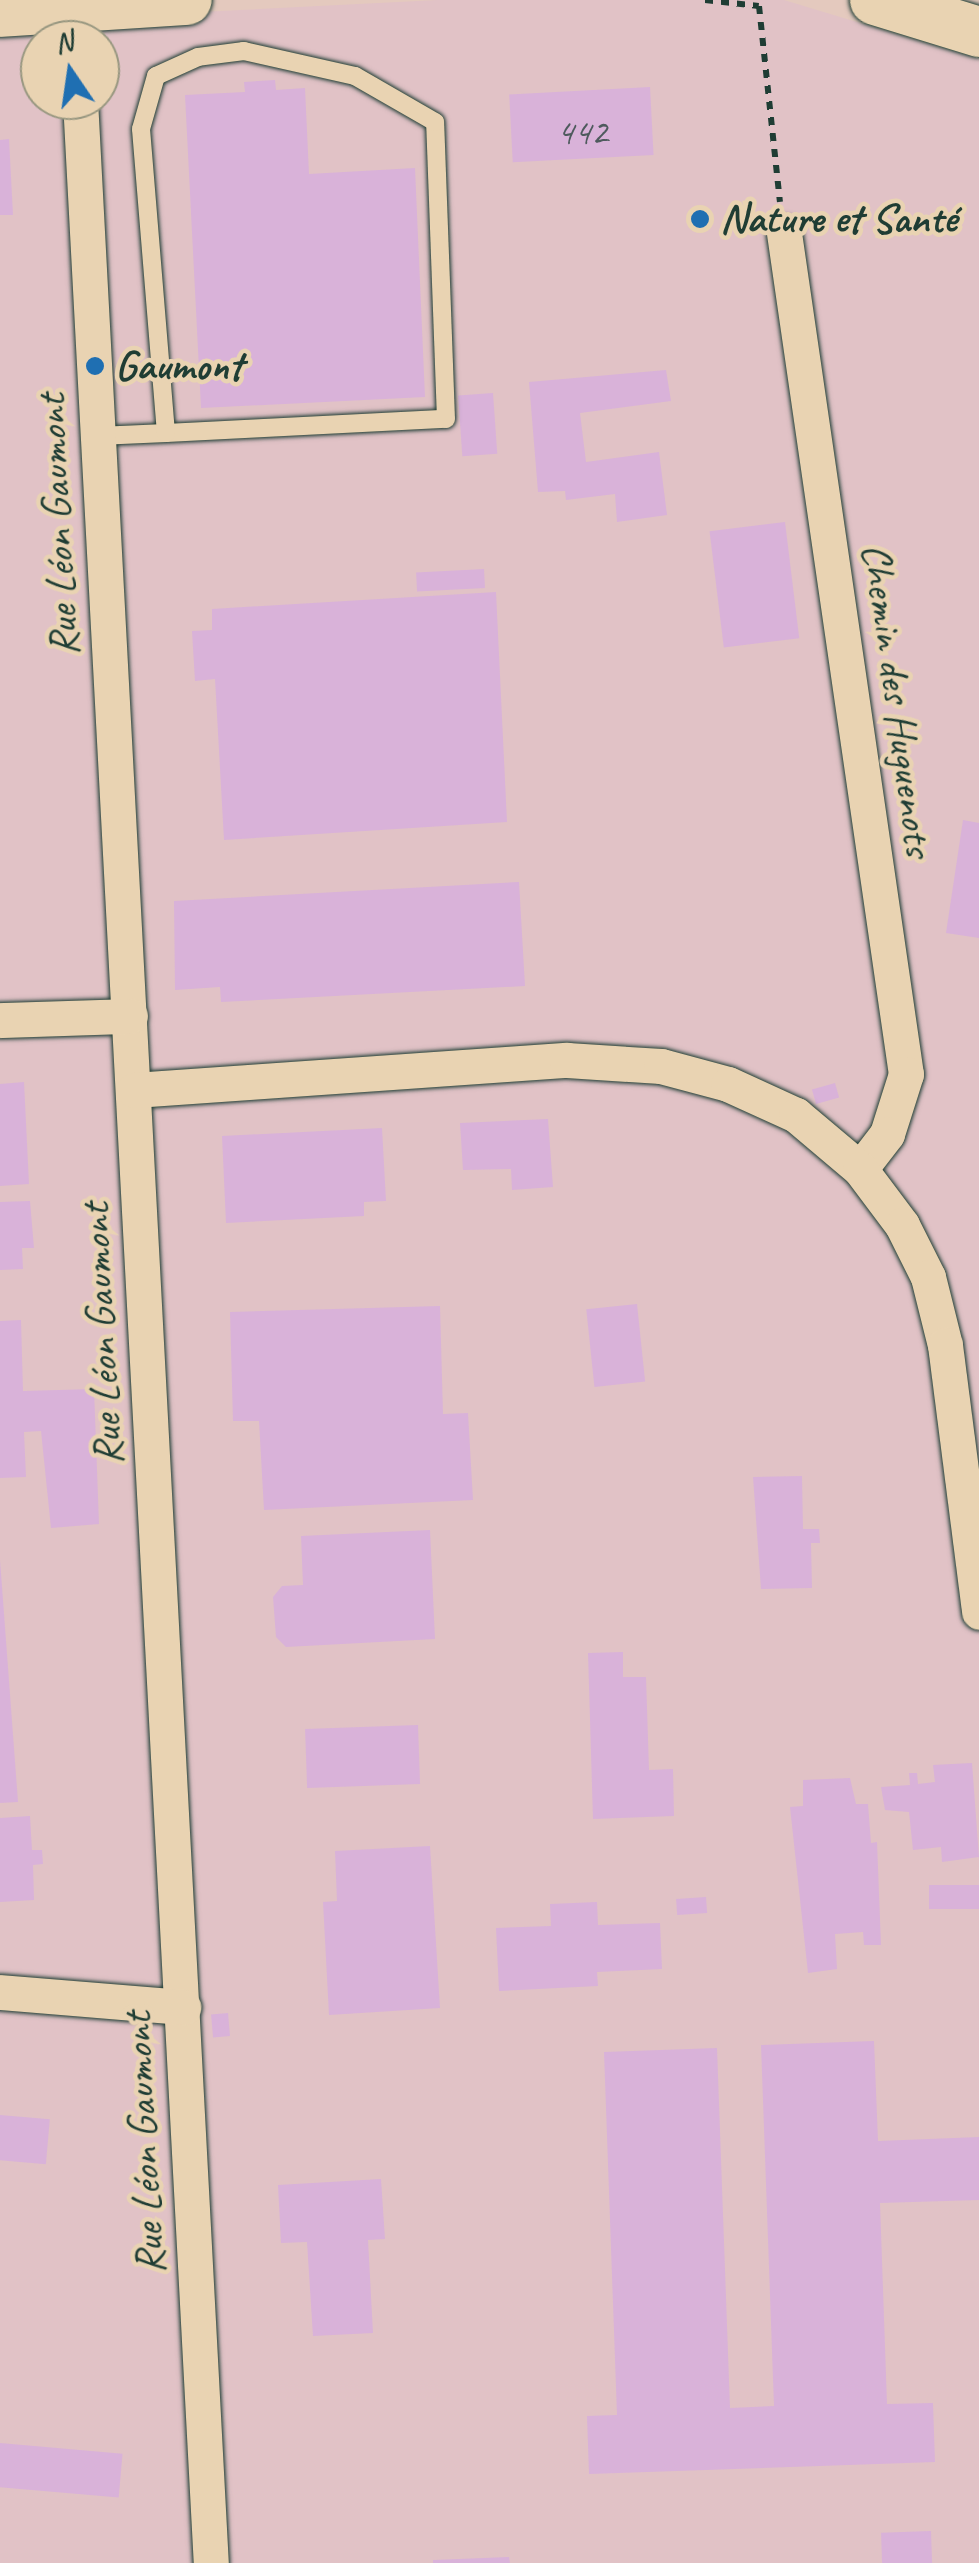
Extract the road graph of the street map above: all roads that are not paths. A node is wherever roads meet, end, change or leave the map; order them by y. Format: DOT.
graph roads {
  1 [pos="188,0"];
  2 [pos="875,0"];
  3 [pos="0,12"];
  4 [pos="51,20"];
  5 [pos="95,20"];
  6 [pos="979,32"];
  7 [pos="81,120"];
  8 [pos="784,234"];
  9 [pos="166,433"];
  10 [pos="98,436"];
  11 [pos="130,1016"];
  12 [pos="0,1020"];
  13 [pos="134,1090"];
  14 [pos="860,1169"];
  15 [pos="979,1612"];
  16 [pos="0,1992"];
  17 [pos="183,2007"];
  18 [pos="211,2563"];
  1 -- 5 [label="main road"];
  2 -- 6 [label="main road"];
  3 -- 4 [label="main road"];
  7 -- 10 [label="street, Rue Léon Gaumont"];
  8 -- 14 [label="street, Chemin des Huguenots"];
  9 -- 9 [label="lane"];
  9 -- 10 [label="lane"];
  10 -- 11 [label="street, Rue Léon Gaumont"];
  11 -- 12 [label="street"];
  11 -- 13 [label="street, Rue Léon Gaumont"];
  13 -- 14 [label="street"];
  13 -- 17 [label="street, Rue Léon Gaumont"];
  14 -- 15 [label="street"];
  16 -- 17 [label="street"];
  17 -- 18 [label="street, Rue Léon Gaumont"];
}
